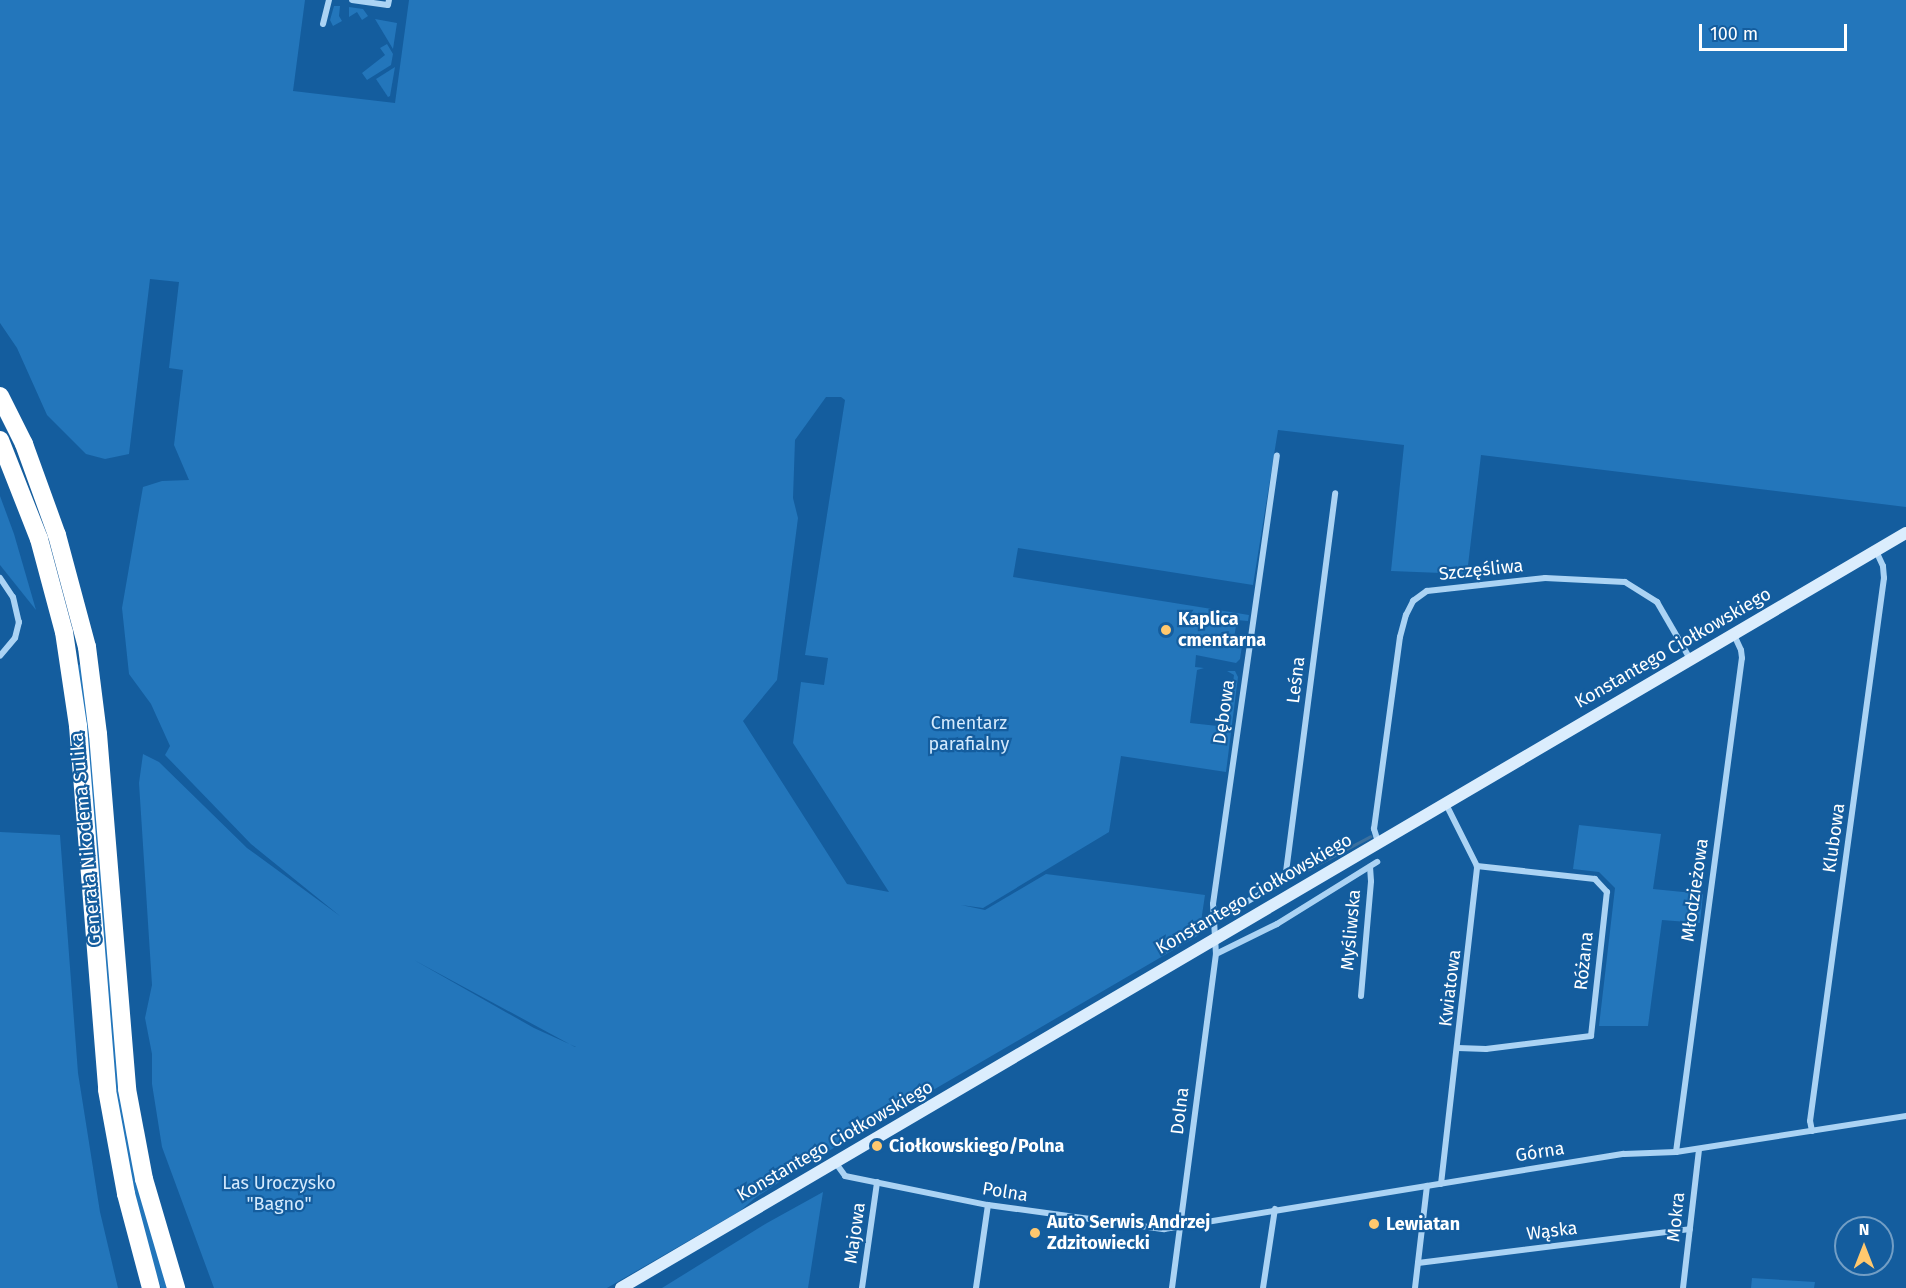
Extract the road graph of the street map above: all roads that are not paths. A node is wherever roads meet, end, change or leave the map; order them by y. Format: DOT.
graph roads {
  1 [pos="329,0"];
  2 [pos="352,0"];
  3 [pos="389,0"];
  4 [pos="323,24"];
  5 [pos="0,396"];
  6 [pos="0,440"];
  7 [pos="1277,456"];
  8 [pos="1335,493"];
  9 [pos="1906,533"];
  10 [pos="1876,551"];
  11 [pos="0,578"];
  12 [pos="64,632"];
  13 [pos="1733,634"];
  14 [pos="87,647"];
  15 [pos="0,656"];
  16 [pos="1690,659"];
  17 [pos="1445,803"];
  18 [pos="1378,842"];
  19 [pos="1377,862"];
  20 [pos="1477,866"];
  21 [pos="1370,867"];
  22 [pos="1214,921"];
  23 [pos="1216,937"];
  24 [pos="1216,954"];
  25 [pos="1361,996"];
  26 [pos="1458,1048"];
  27 [pos="1906,1116"];
  28 [pos="1812,1131"];
  29 [pos="1699,1149"];
  30 [pos="1676,1152"];
  31 [pos="835,1162"];
  32 [pos="877,1182"];
  33 [pos="1441,1184"];
  34 [pos="1427,1186"];
  35 [pos="988,1205"];
  36 [pos="1275,1209"];
  37 [pos="1180,1227"];
  38 [pos="1690,1229"];
  39 [pos="1418,1263"];
  40 [pos="151,1288"];
  41 [pos="177,1288"];
  42 [pos="621,1288"];
  43 [pos="862,1288"];
  44 [pos="976,1288"];
  45 [pos="1172,1288"];
  46 [pos="1263,1288"];
  47 [pos="1415,1288"];
  48 [pos="1683,1288"];
  1 -- 4 [label="street"];
  2 -- 3 [label="street"];
  5 -- 14 [label="highway, Generała Nikodema Sulika"];
  6 -- 12 [label="highway, Generała Nikodema Sulika"];
  7 -- 22 [label="street, Dębowa"];
  8 -- 22 [label="street, Leśna"];
  9 -- 10 [label="street, Konstantego Ciołkowskiego"];
  10 -- 13 [label="street, Konstantego Ciołkowskiego"];
  10 -- 28 [label="street, Klubowa"];
  11 -- 15 [label="street"];
  12 -- 14 [label="highway"];
  12 -- 40 [label="highway, Generała Nikodema Sulika"];
  13 -- 16 [label="street, Konstantego Ciołkowskiego"];
  13 -- 30 [label="street, Młodzieżowa"];
  14 -- 41 [label="highway, Generała Nikodema Sulika"];
  16 -- 17 [label="street, Konstantego Ciołkowskiego"];
  16 -- 18 [label="street, Szczęśliwa"];
  17 -- 18 [label="street, Konstantego Ciołkowskiego"];
  17 -- 20 [label="street"];
  18 -- 23 [label="street, Konstantego Ciołkowskiego"];
  19 -- 21 [label="street"];
  20 -- 26 [label="street, Kwiatowa"];
  20 -- 26 [label="street, Różana"];
  21 -- 24 [label="street"];
  21 -- 25 [label="street, Myśliwska"];
  22 -- 23 [label="street, Dębowa"];
  23 -- 24 [label="street, Dolna"];
  23 -- 31 [label="street, Konstantego Ciołkowskiego"];
  24 -- 37 [label="street, Dolna"];
  26 -- 33 [label="street, Kwiatowa"];
  27 -- 28 [label="street, Górna"];
  28 -- 29 [label="street, Górna"];
  29 -- 30 [label="street, Górna"];
  29 -- 38 [label="street, Mokra"];
  30 -- 33 [label="street, Górna"];
  31 -- 32 [label="street, Polna"];
  31 -- 42 [label="street, Konstantego Ciołkowskiego"];
  32 -- 35 [label="street, Polna"];
  32 -- 43 [label="street, Majowa"];
  33 -- 34 [label="street, Górna"];
  34 -- 36 [label="street, Górna"];
  34 -- 39 [label="street"];
  35 -- 37 [label="street, Polna"];
  35 -- 44 [label="street"];
  36 -- 37 [label="street, Górna"];
  36 -- 46 [label="street"];
  37 -- 45 [label="street, Dolna"];
  38 -- 39 [label="street, Wąska"];
  38 -- 48 [label="street, Mokra"];
  39 -- 47 [label="street"];
}
